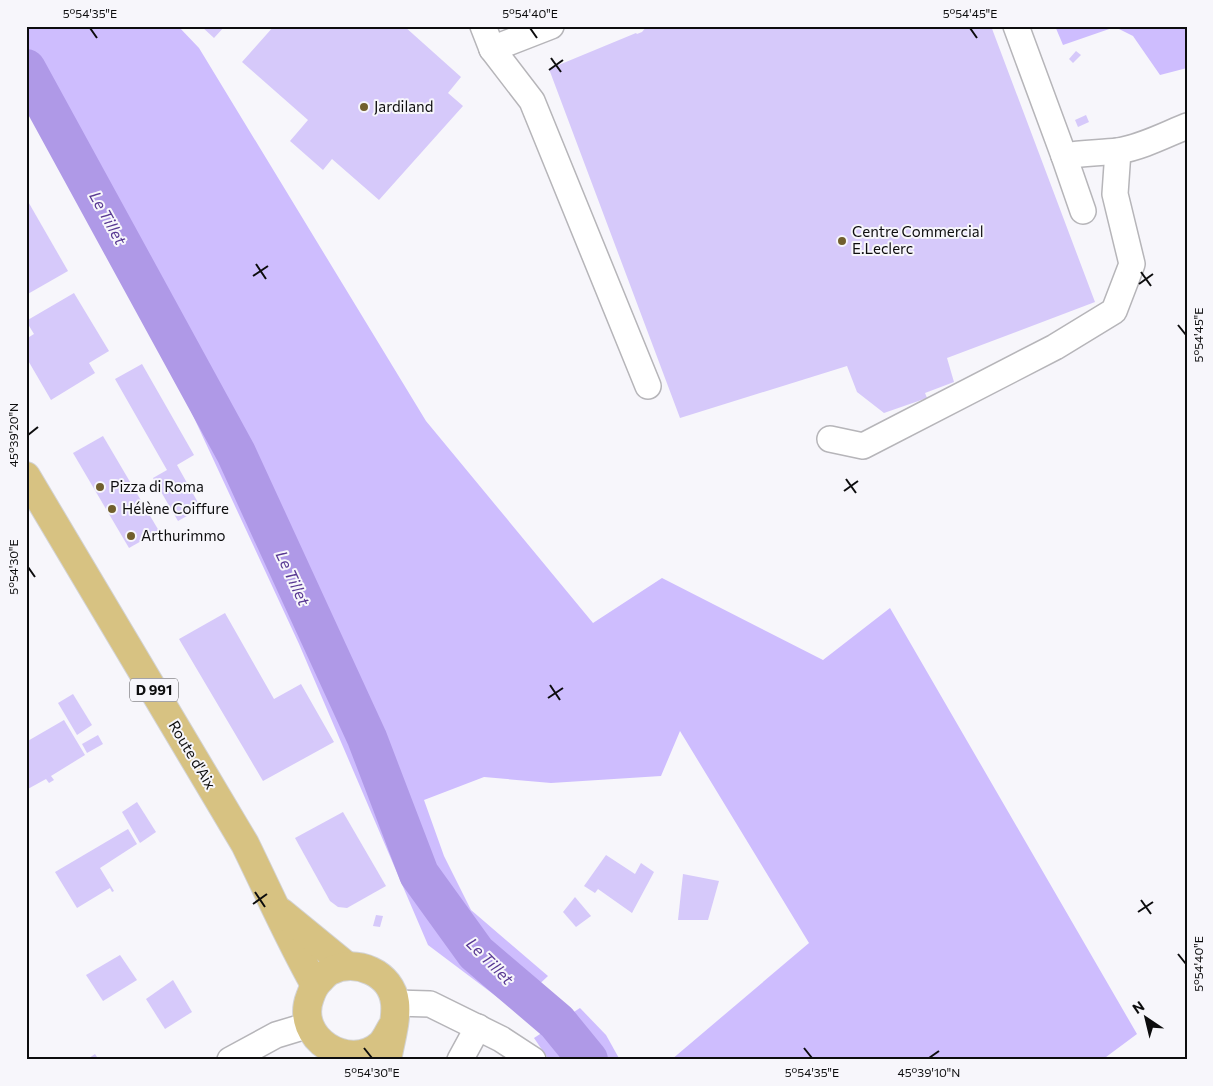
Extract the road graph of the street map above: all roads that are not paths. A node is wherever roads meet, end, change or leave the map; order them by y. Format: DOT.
graph roads {
  1 [pos="1016,26"];
  2 [pos="546,27"];
  3 [pos="488,38"];
  4 [pos="1187,126"];
  5 [pos="1118,151"];
  6 [pos="1064,156"];
  7 [pos="1083,211"];
  8 [pos="648,386"];
  9 [pos="830,439"];
  10 [pos="26,476"];
  11 [pos="276,907"];
  12 [pos="347,966"];
  13 [pos="315,985"];
  14 [pos="394,1014"];
  15 [pos="309,1025"];
  16 [pos="478,1027"];
  17 [pos="346,1057"];
  18 [pos="230,1060"];
  19 [pos="387,1060"];
  20 [pos="460,1060"];
  21 [pos="533,1060"];
  1 -- 6 [label="street"];
  2 -- 3 [label="street"];
  3 -- 8 [label="street"];
  4 -- 5 [label="street"];
  5 -- 6 [label="street"];
  5 -- 9 [label="street"];
  6 -- 7 [label="street"];
  10 -- 11 [label="main road, Route d'Aix / D 991"];
  11 -- 12 [label="main road, Route d'Aix / D 991"];
  11 -- 13 [label="main road, Route d'Aix / D 991"];
  12 -- 13 [label="main road"];
  12 -- 14 [label="main road"];
  13 -- 15 [label="main road"];
  14 -- 16 [label="street"];
  14 -- 17 [label="main road"];
  14 -- 19 [label="main road"];
  15 -- 17 [label="main road"];
  15 -- 18 [label="street"];
  16 -- 20 [label="street"];
  16 -- 21 [label="street"];
}
